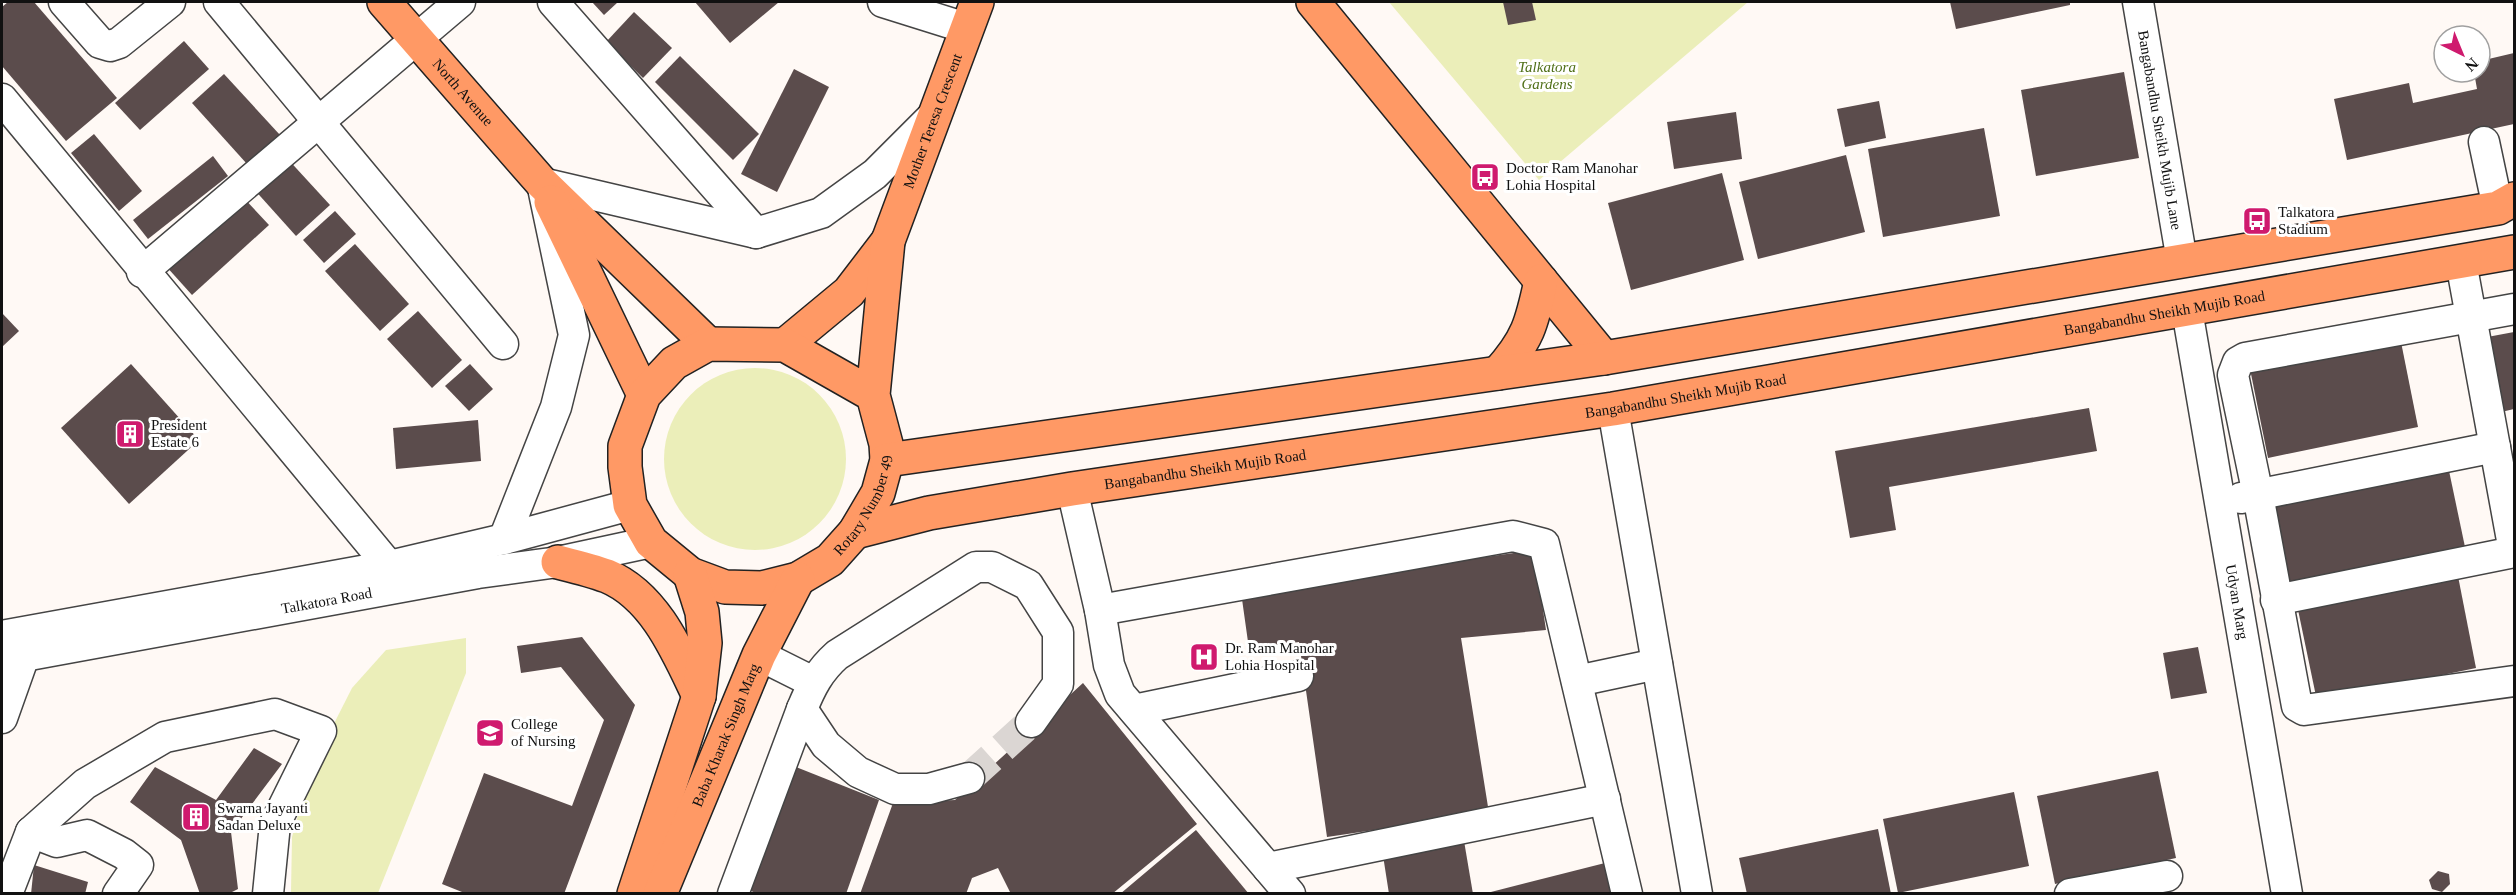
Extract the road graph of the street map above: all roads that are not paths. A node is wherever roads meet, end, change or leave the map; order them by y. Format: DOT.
graph roads {
  1 [pos="64,2"];
  2 [pos="170,2"];
  3 [pos="219,2"];
  4 [pos="384,2"];
  5 [pos="460,2"];
  6 [pos="553,2"];
  7 [pos="883,2"];
  8 [pos="1313,2"];
  9 [pos="2138,2"];
  10 [pos="971,15"];
  11 [pos="416,39"];
  12 [pos="2,99"];
  13 [pos="932,117"];
  14 [pos="319,121"];
  15 [pos="2484,142"];
  16 [pos="542,183"];
  17 [pos="2506,203"];
  18 [pos="756,233"];
  19 [pos="888,241"];
  20 [pos="2514,252"];
  21 [pos="2182,261"];
  22 [pos="2461,262"];
  23 [pos="142,272"];
  24 [pos="1541,281"];
  25 [pos="2514,309"];
  26 [pos="2187,310"];
  27 [pos="2471,316"];
  28 [pos="504,344"];
  29 [pos="708,344"];
  30 [pos="785,345"];
  31 [pos="1604,358"];
  32 [pos="1498,373"];
  33 [pos="644,395"];
  34 [pos="873,395"];
  35 [pos="1613,409"];
  36 [pos="2495,447"];
  37 [pos="887,460"];
  38 [pos="1072,489"];
  39 [pos="2258,495"];
  40 [pos="2220,503"];
  41 [pos="630,505"];
  42 [pos="855,532"];
  43 [pos="504,539"];
  44 [pos="651,542"];
  45 [pos="2514,552"];
  46 [pos="558,562"];
  47 [pos="389,566"];
  48 [pos="690,574"];
  49 [pos="798,579"];
  50 [pos="2276,600"];
  51 [pos="1100,610"];
  52 [pos="7,643"];
  53 [pos="759,655"];
  54 [pos="1657,664"];
  55 [pos="1298,676"];
  56 [pos="1577,681"];
  57 [pos="2514,681"];
  58 [pos="808,695"];
  59 [pos="699,696"];
  60 [pos="1134,710"];
  61 [pos="2,718"];
  62 [pos="1031,722"];
  63 [pos="969,778"];
  64 [pos="1605,800"];
  65 [pos="31,832"];
  66 [pos="1268,868"];
  67 [pos="2167,876"];
  68 [pos="7,894"];
  69 [pos="118,894"];
  70 [pos="268,894"];
  71 [pos="634,894"];
  72 [pos="660,894"];
  73 [pos="733,894"];
  74 [pos="1290,894"];
  75 [pos="1627,894"];
  76 [pos="1697,894"];
  77 [pos="2070,894"];
  78 [pos="2287,894"];
  1 -- 2 [label="street"];
  3 -- 14 [label="street"];
  4 -- 11 [label="main road, North Avenue"];
  5 -- 11 [label="street"];
  6 -- 18 [label="street"];
  7 -- 10 [label="street"];
  8 -- 24 [label="main road"];
  9 -- 21 [label="street, Bangabandhu Sheikh Mujib Lane"];
  10 -- 13 [label="main road, Mother Teresa Crescent"];
  11 -- 14 [label="street"];
  11 -- 16 [label="main road, North Avenue"];
  12 -- 23 [label="street"];
  13 -- 18 [label="street"];
  13 -- 19 [label="main road, Mother Teresa Crescent"];
  14 -- 23 [label="street"];
  14 -- 28 [label="street"];
  15 -- 17 [label="street"];
  16 -- 18 [label="street"];
  16 -- 29 [label="main road, North Avenue"];
  16 -- 33 [label="main road, North Avenue"];
  16 -- 43 [label="street"];
  17 -- 21 [label="main road"];
  19 -- 30 [label="main road, Mother Teresa Crescent"];
  19 -- 34 [label="main road, Mother Teresa Crescent"];
  20 -- 22 [label="main road, Bangabandhu Sheikh Mujib Road"];
  21 -- 31 [label="main road"];
  22 -- 26 [label="main road, Bangabandhu Sheikh Mujib Road"];
  22 -- 27 [label="street"];
  23 -- 47 [label="street"];
  24 -- 31 [label="main road"];
  24 -- 32 [label="main road"];
  25 -- 27 [label="street"];
  26 -- 35 [label="main road, Bangabandhu Sheikh Mujib Road"];
  26 -- 40 [label="street, Udyan Marg"];
  27 -- 36 [label="street"];
  27 -- 39 [label="street"];
  29 -- 30 [label="main road, Rotary Number 49"];
  29 -- 33 [label="main road, Rotary Number 49"];
  30 -- 34 [label="main road, Rotary Number 49"];
  31 -- 32 [label="main road"];
  32 -- 37 [label="main road"];
  33 -- 41 [label="main road, Rotary Number 49"];
  34 -- 37 [label="main road, Rotary Number 49"];
  35 -- 38 [label="main road, Bangabandhu Sheikh Mujib Road"];
  35 -- 54 [label="street"];
  36 -- 39 [label="street"];
  36 -- 45 [label="street"];
  37 -- 42 [label="main road, Rotary Number 49"];
  38 -- 42 [label="main road, Bangabandhu Sheikh Mujib Road"];
  38 -- 51 [label="street"];
  39 -- 40 [label="street"];
  39 -- 50 [label="street"];
  40 -- 78 [label="street, Udyan Marg"];
  41 -- 43 [label="street, Talkatora Road"];
  41 -- 44 [label="main road, Rotary Number 49"];
  42 -- 49 [label="main road, Rotary Number 49"];
  43 -- 47 [label="street, Talkatora Road"];
  44 -- 46 [label="street, Talkatora Road"];
  44 -- 48 [label="main road, Rotary Number 49"];
  45 -- 50 [label="street"];
  46 -- 52 [label="street, Talkatora Road"];
  46 -- 59 [label="main road"];
  47 -- 52 [label="street, Talkatora Road"];
  48 -- 49 [label="main road, Rotary Number 49"];
  48 -- 59 [label="main road, Baba Kharak Singh Marg"];
  49 -- 53 [label="main road, Baba Kharak Singh Marg"];
  50 -- 57 [label="street"];
  51 -- 56 [label="street"];
  51 -- 60 [label="street"];
  52 -- 61 [label="street"];
  53 -- 58 [label="street"];
  53 -- 72 [label="main road, Baba Kharak Singh Marg"];
  54 -- 56 [label="street"];
  54 -- 76 [label="street"];
  55 -- 60 [label="street"];
  56 -- 64 [label="street"];
  58 -- 62 [label="street"];
  58 -- 63 [label="street"];
  58 -- 73 [label="street"];
  59 -- 71 [label="main road, Baba Kharak Singh Marg"];
  60 -- 66 [label="street"];
  64 -- 66 [label="street"];
  64 -- 75 [label="street"];
  65 -- 68 [label="street"];
  65 -- 69 [label="street"];
  65 -- 70 [label="street"];
  66 -- 74 [label="street"];
  67 -- 77 [label="street"];
}
